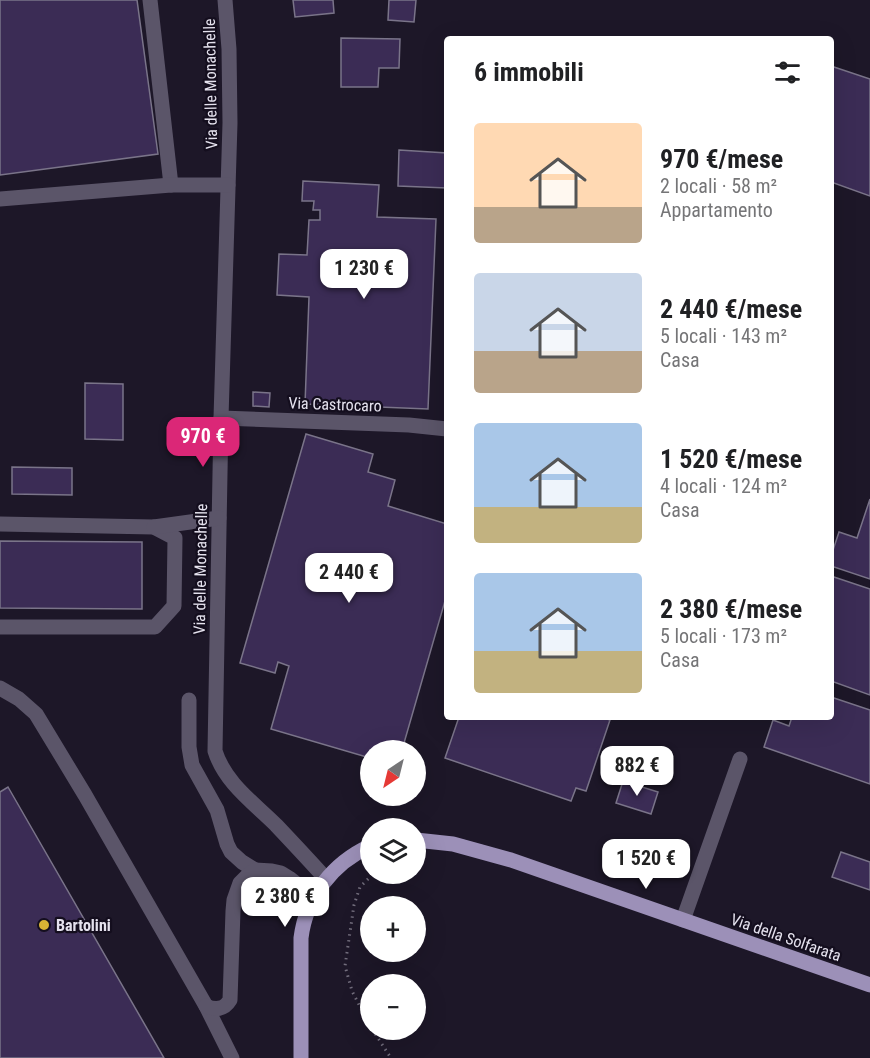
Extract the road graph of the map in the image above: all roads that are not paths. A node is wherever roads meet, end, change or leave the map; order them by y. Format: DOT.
graph roads {
  1 [pos="150,0"];
  2 [pos="225,0"];
  3 [pos="171,185"];
  4 [pos="228,185"];
  5 [pos="0,199"];
  6 [pos="221,418"];
  7 [pos="444,429"];
  8 [pos="219,518"];
  9 [pos="0,524"];
  10 [pos="154,527"];
  11 [pos="0,627"];
  12 [pos="0,688"];
  13 [pos="189,700"];
  14 [pos="740,759"];
  15 [pos="426,841"];
  16 [pos="360,851"];
  17 [pos="255,870"];
  18 [pos="327,879"];
  19 [pos="313,897"];
  20 [pos="683,920"];
  21 [pos="870,985"];
  22 [pos="206,1005"];
  23 [pos="232,1058"];
  24 [pos="301,1058"];
  1 -- 3 [label="street"];
  2 -- 4 [label="street, Via delle Monachelle"];
  3 -- 4 [label="street"];
  3 -- 5 [label="street"];
  4 -- 6 [label="street, Via delle Monachelle"];
  6 -- 7 [label="street, Via Castrocaro"];
  6 -- 8 [label="street, Via delle Monachelle"];
  8 -- 10 [label="street"];
  8 -- 18 [label="street, Via delle Monachelle"];
  9 -- 10 [label="street"];
  10 -- 11 [label="street"];
  12 -- 22 [label="street"];
  13 -- 17 [label="street"];
  14 -- 20 [label="street"];
  15 -- 20 [label="main road, Via della Solfarata"];
  16 -- 18 [label="main road"];
  17 -- 19 [label="street"];
  17 -- 22 [label="street"];
  18 -- 19 [label="main road"];
  19 -- 24 [label="main road"];
  20 -- 21 [label="main road, Via della Solfarata"];
  22 -- 23 [label="street"];
}
